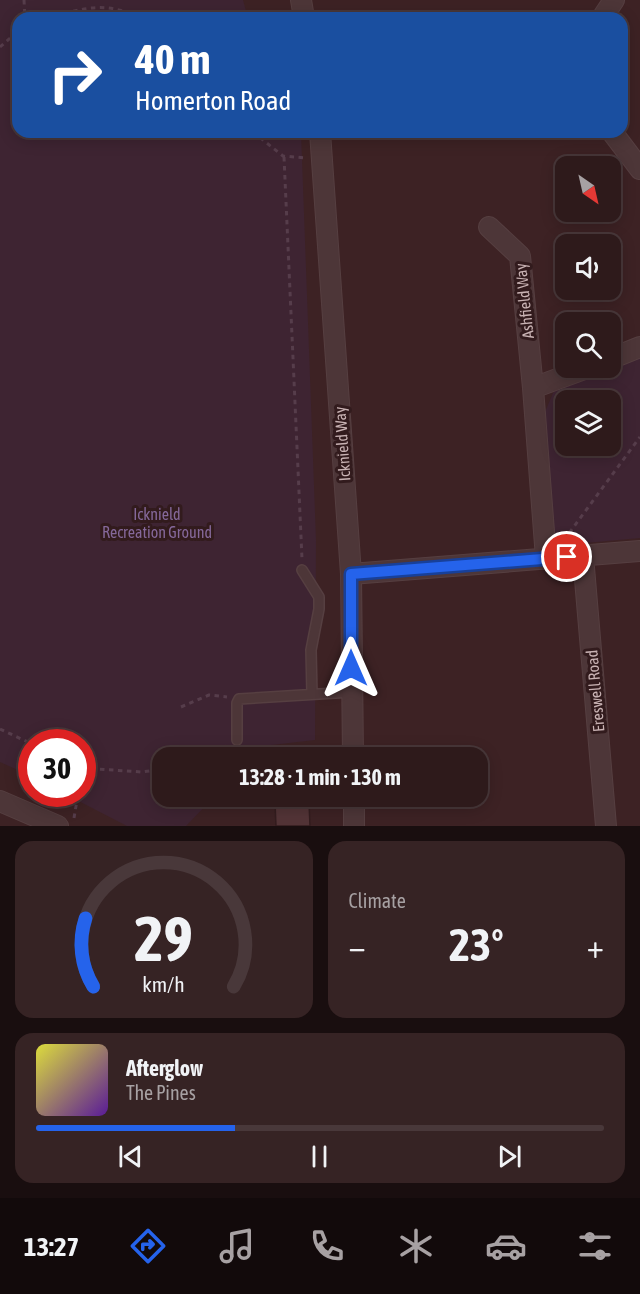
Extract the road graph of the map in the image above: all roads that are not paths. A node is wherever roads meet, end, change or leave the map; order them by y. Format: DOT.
graph roads {
  1 [pos="321,138"];
  2 [pos="617,138"];
  3 [pos="640,169"];
  4 [pos="489,227"];
  5 [pos="640,347"];
  6 [pos="621,354"];
  7 [pos="560,378"];
  8 [pos="533,388"];
  9 [pos="640,551"];
  10 [pos="583,556"];
  11 [pos="548,558"];
  12 [pos="303,570"];
  13 [pos="351,574"];
  14 [pos="351,692"];
  15 [pos="312,694"];
  16 [pos="237,740"];
  17 [pos="353,747"];
  18 [pos="0,801"];
  19 [pos="354,807"];
  20 [pos="29,820"];
  21 [pos="66,823"];
  22 [pos="354,826"];
  23 [pos="606,826"];
  1 -- 13 [label="street, Icknield Way"];
  2 -- 3 [label="street"];
  4 -- 8 [label="street, Ashfield Way"];
  5 -- 6 [label="street"];
  7 -- 8 [label="street"];
  8 -- 11 [label="street, Ashfield Way"];
  9 -- 10 [label="street"];
  10 -- 11 [label="street"];
  10 -- 23 [label="street, Ereswell Road"];
  11 -- 13 [label="street"];
  12 -- 15 [label="lane"];
  13 -- 14 [label="street, Icknield Way"];
  14 -- 15 [label="lane"];
  14 -- 17 [label="street, Icknield Way"];
  15 -- 16 [label="lane"];
  18 -- 20 [label="street"];
  19 -- 22 [label="street"];
  20 -- 21 [label="street"];
}
